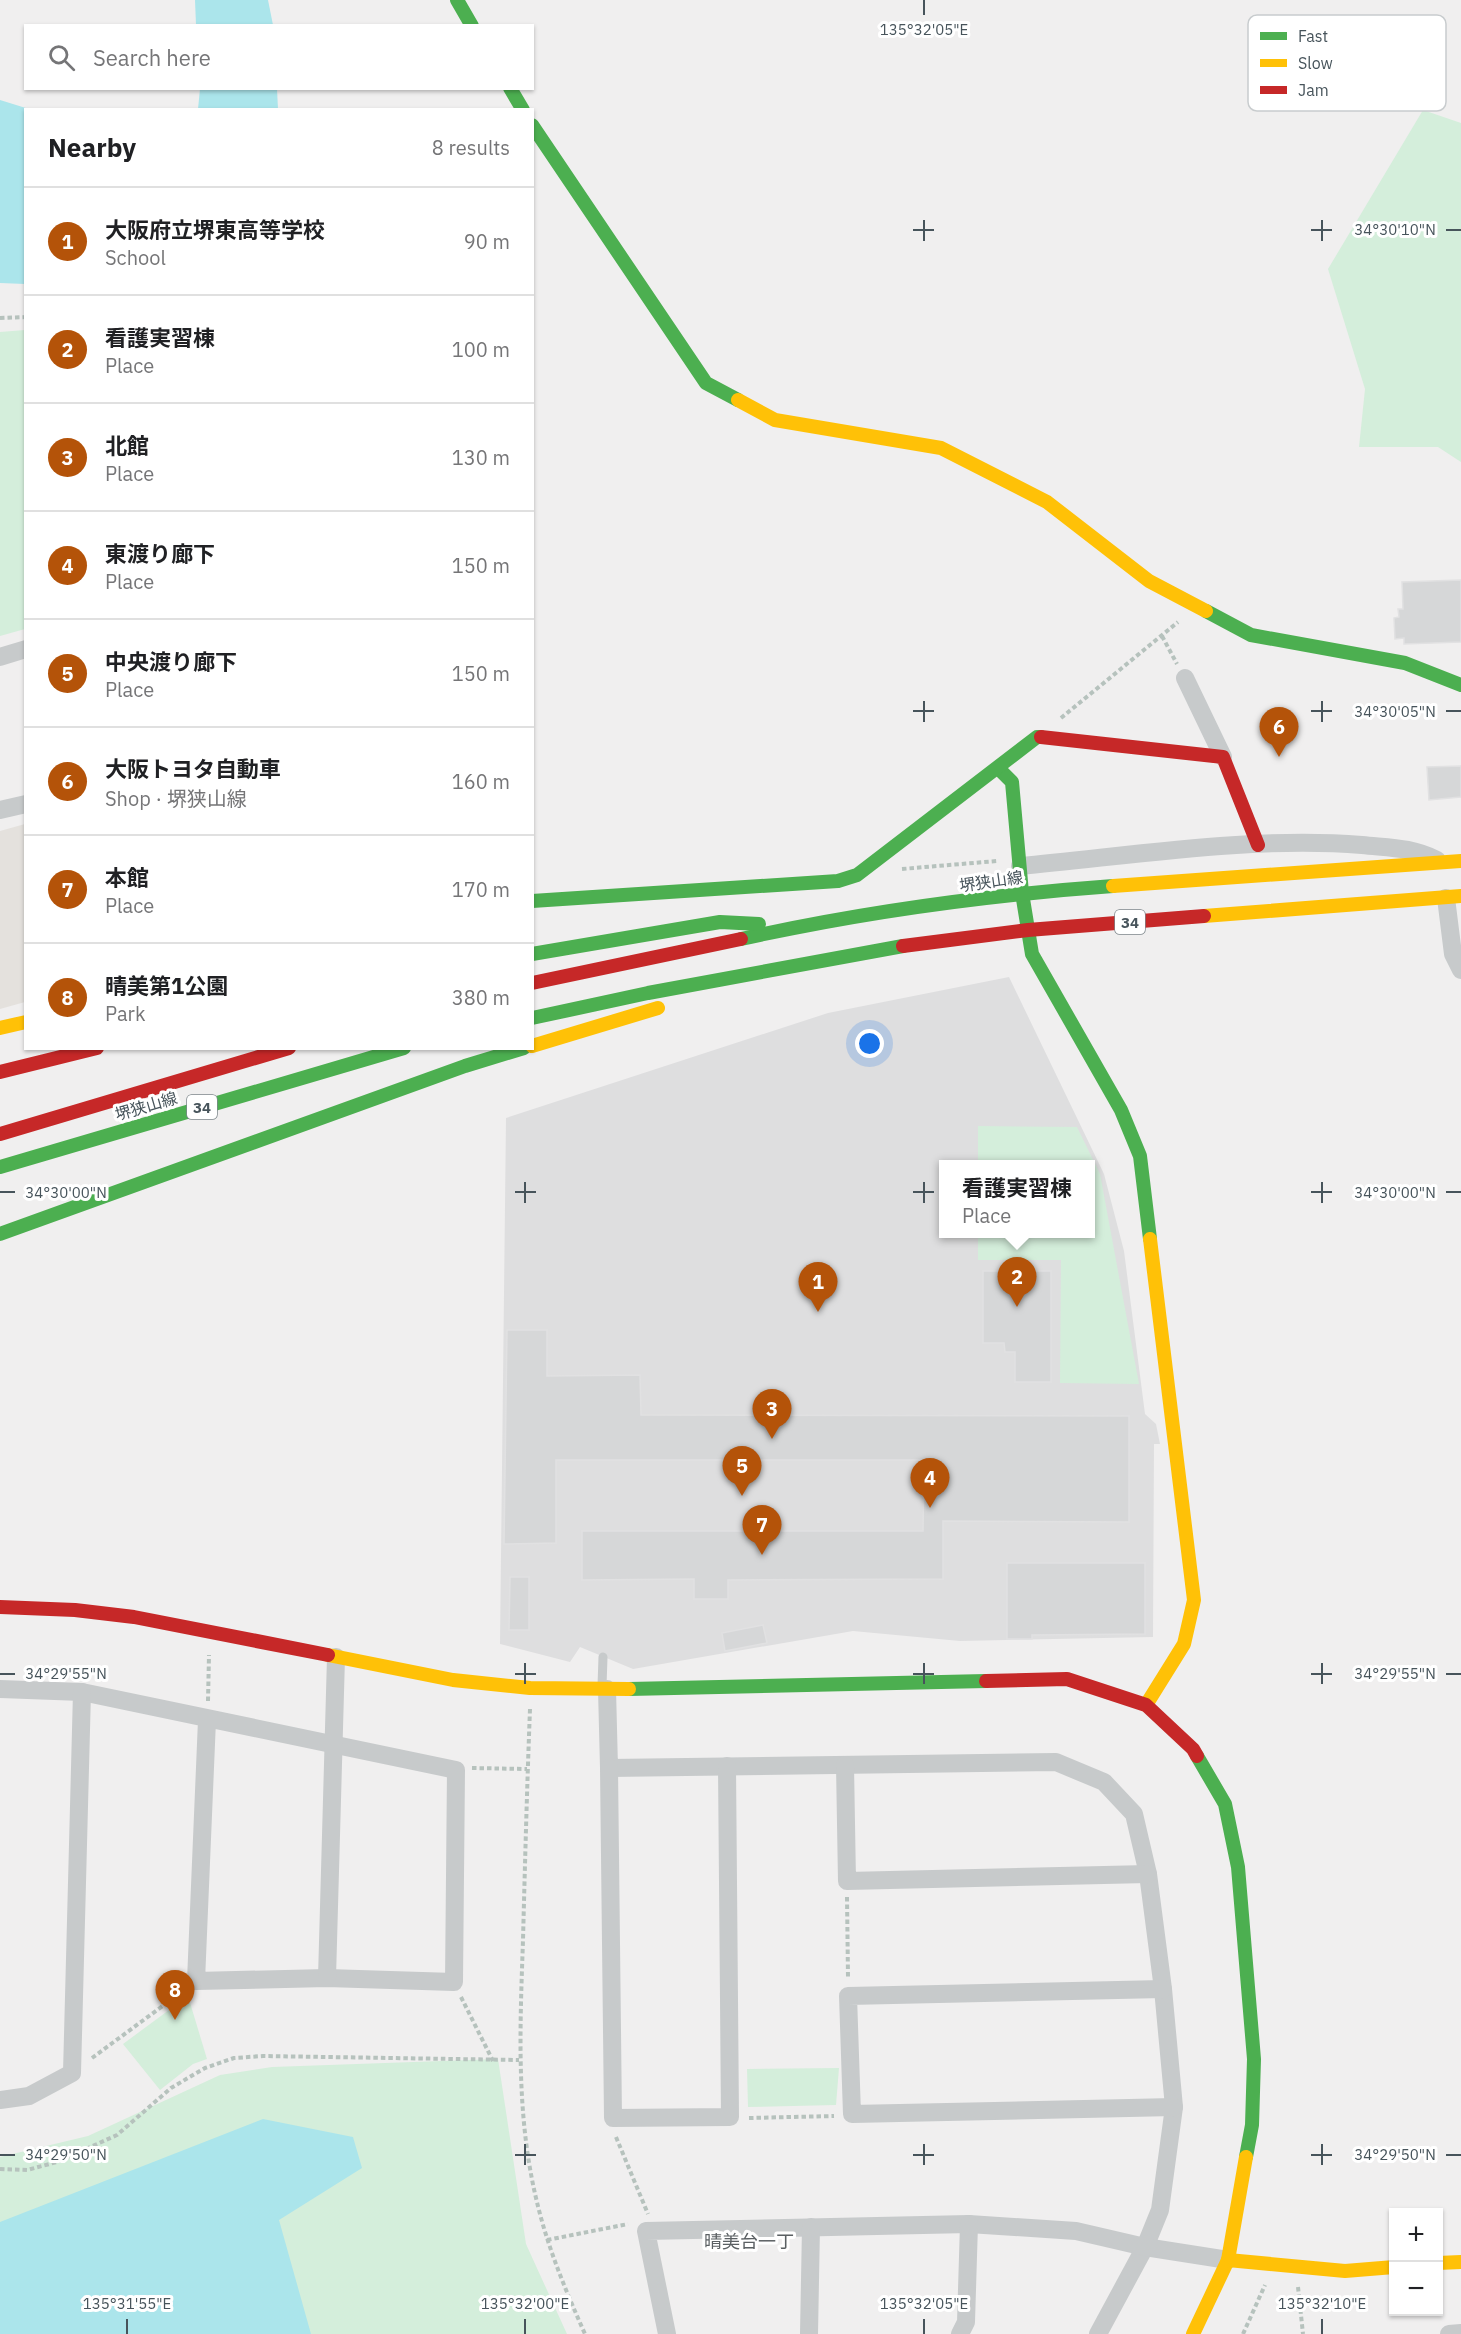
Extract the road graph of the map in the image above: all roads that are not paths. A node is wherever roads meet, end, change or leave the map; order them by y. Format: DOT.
graph roads {
  1 [pos="457,0"];
  2 [pos="471,24"];
  3 [pos="511,90"];
  4 [pos="522,108"];
  5 [pos="534,128"];
  6 [pos="24,650"];
  7 [pos="0,657"];
  8 [pos="1185,678"];
  9 [pos="1461,686"];
  10 [pos="1223,757"];
  11 [pos="998,768"];
  12 [pos="24,804"];
  13 [pos="0,810"];
  14 [pos="1258,845"];
  15 [pos="1461,861"];
  16 [pos="1442,862"];
  17 [pos="1012,863"];
  18 [pos="1022,893"];
  19 [pos="1454,897"];
  20 [pos="534,898"];
  21 [pos="804,925"];
  22 [pos="1028,930"];
  23 [pos="534,954"];
  24 [pos="801,966"];
  25 [pos="1461,970"];
  26 [pos="534,983"];
  27 [pos="534,1018"];
  28 [pos="24,1022"];
  29 [pos="0,1028"];
  30 [pos="534,1045"];
  31 [pos="89,1050"];
  32 [pos="282,1050"];
  33 [pos="397,1050"];
  34 [pos="517,1050"];
  35 [pos="0,1072"];
  36 [pos="0,1134"];
  37 [pos="0,1167"];
  38 [pos="0,1234"];
  39 [pos="0,1607"];
  40 [pos="336,1657"];
  41 [pos="603,1657"];
  42 [pos="0,1689"];
  43 [pos="604,1689"];
  44 [pos="82,1692"];
  45 [pos="1146,1705"];
  46 [pos="207,1720"];
  47 [pos="333,1745"];
  48 [pos="845,1765"];
  49 [pos="727,1766"];
  50 [pos="609,1768"];
  51 [pos="1148,1874"];
  52 [pos="327,1978"];
  53 [pos="1163,1989"];
  54 [pos="0,2100"];
  55 [pos="1174,2107"];
  56 [pos="969,2224"];
  57 [pos="811,2227"];
  58 [pos="1145,2247"];
  59 [pos="1228,2260"];
  60 [pos="1461,2262"];
  61 [pos="1443,2264"];
  62 [pos="1389,2267"];
  63 [pos="1461,2333"];
  64 [pos="667,2334"];
  65 [pos="809,2334"];
  66 [pos="960,2334"];
  67 [pos="1098,2334"];
  68 [pos="1193,2334"];
  69 [pos="1449,2334"];
  1 -- 2 [label="street"];
  3 -- 4 [label="street"];
  5 -- 9 [label="street"];
  6 -- 7 [label="street"];
  8 -- 10 [label="street"];
  10 -- 11 [label="street"];
  10 -- 14 [label="street"];
  11 -- 17 [label="street"];
  11 -- 20 [label="street"];
  12 -- 13 [label="street"];
  14 -- 16 [label="street"];
  14 -- 17 [label="street"];
  15 -- 16 [label="street, 堺狭山線 / 34"];
  16 -- 18 [label="street, 堺狭山線 / 34"];
  17 -- 18 [label="street"];
  18 -- 21 [label="street, 堺狭山線 / 34"];
  18 -- 22 [label="street"];
  19 -- 22 [label="street, 34"];
  19 -- 25 [label="street"];
  21 -- 23 [label="street"];
  21 -- 26 [label="street, 堺狭山線 / 34"];
  22 -- 24 [label="street, 34"];
  22 -- 45 [label="street"];
  24 -- 27 [label="street, 34"];
  24 -- 30 [label="street"];
  28 -- 29 [label="street"];
  31 -- 35 [label="street"];
  32 -- 36 [label="street, 堺狭山線 / 34"];
  33 -- 37 [label="street, 堺狭山線 / 34"];
  34 -- 38 [label="street"];
  39 -- 40 [label="street"];
  40 -- 43 [label="street"];
  40 -- 47 [label="street"];
  41 -- 43 [label="lane"];
  42 -- 44 [label="street"];
  43 -- 45 [label="street"];
  43 -- 50 [label="street"];
  44 -- 46 [label="street"];
  44 -- 54 [label="street"];
  45 -- 59 [label="street"];
  46 -- 47 [label="street"];
  46 -- 52 [label="street"];
  47 -- 52 [label="street"];
  47 -- 52 [label="street"];
  48 -- 49 [label="street"];
  48 -- 51 [label="street"];
  48 -- 51 [label="street"];
  49 -- 50 [label="street"];
  49 -- 50 [label="street"];
  51 -- 53 [label="street"];
  53 -- 55 [label="street"];
  53 -- 55 [label="street"];
  55 -- 58 [label="street"];
  56 -- 57 [label="street"];
  56 -- 58 [label="street"];
  56 -- 66 [label="street"];
  57 -- 64 [label="street"];
  57 -- 65 [label="street"];
  58 -- 59 [label="street"];
  58 -- 67 [label="street"];
  59 -- 62 [label="street"];
  59 -- 68 [label="street"];
  60 -- 61 [label="street"];
  63 -- 69 [label="street"];
}
